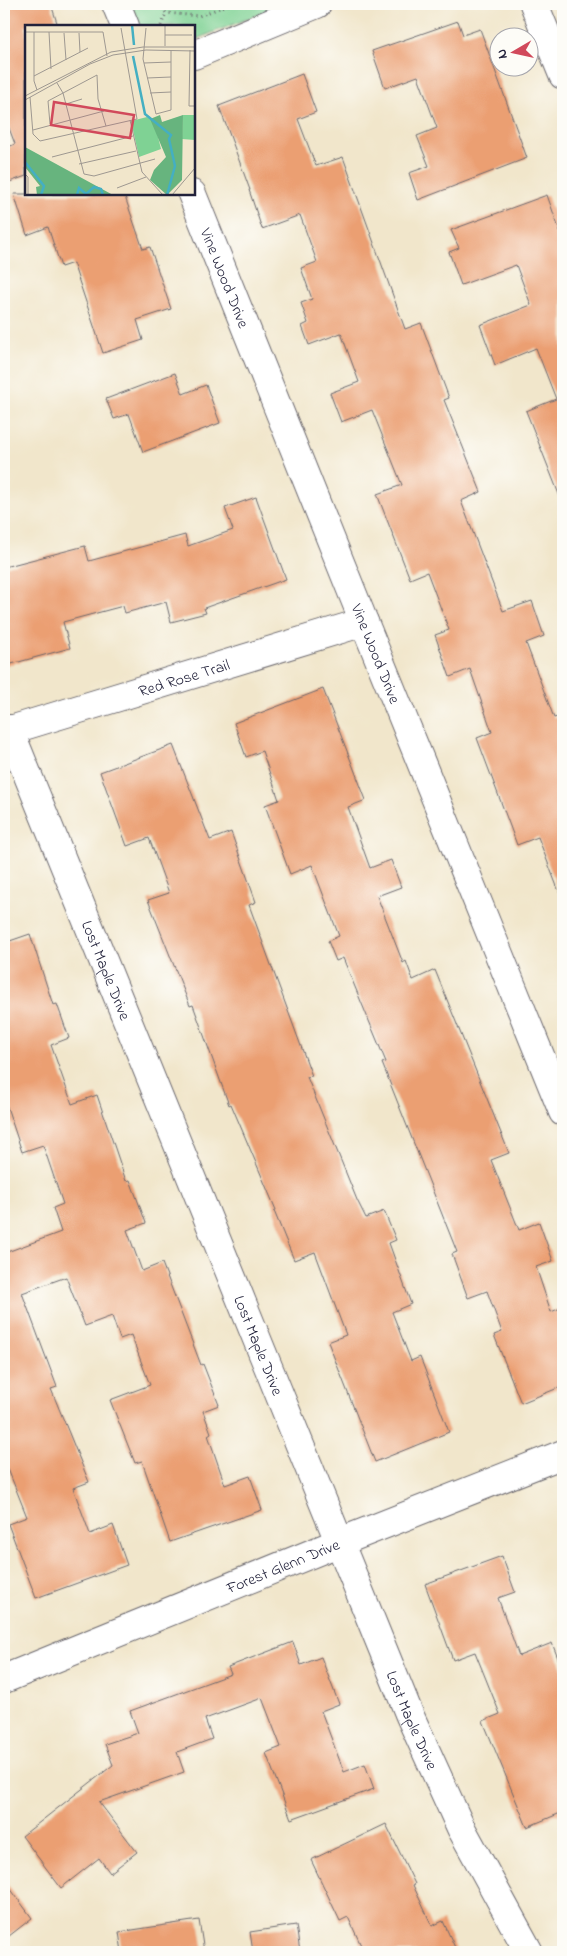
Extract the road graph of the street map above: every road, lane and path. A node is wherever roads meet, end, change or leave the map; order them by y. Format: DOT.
graph roads {
  1 [pos="116,4"];
  2 [pos="159,4"];
  3 [pos="230,4"];
  4 [pos="318,4"];
  5 [pos="534,4"];
  6 [pos="166,13"];
  7 [pos="125,25"];
  8 [pos="162,25"];
  9 [pos="195,54"];
  10 [pos="563,75"];
  11 [pos="192,195"];
  12 [pos="364,622"];
  13 [pos="6,731"];
  14 [pos="563,1112"];
  15 [pos="563,1454"];
  16 [pos="340,1542"];
  17 [pos="4,1679"];
  18 [pos="529,1952"];
  1 -- 7 [label="street"];
  2 -- 6 [label="path"];
  3 -- 6 [label="path"];
  4 -- 9 [label="street"];
  5 -- 10 [label="street"];
  6 -- 8 [label="path"];
  11 -- 12 [label="street, Vine Wood Drive"];
  12 -- 13 [label="street, Red Rose Trail"];
  12 -- 14 [label="street, Vine Wood Drive"];
  13 -- 16 [label="street, Lost Maple Drive"];
  15 -- 16 [label="street, Forest Glenn Drive"];
  16 -- 17 [label="street, Forest Glenn Drive"];
  16 -- 18 [label="street, Lost Maple Drive"];
}
